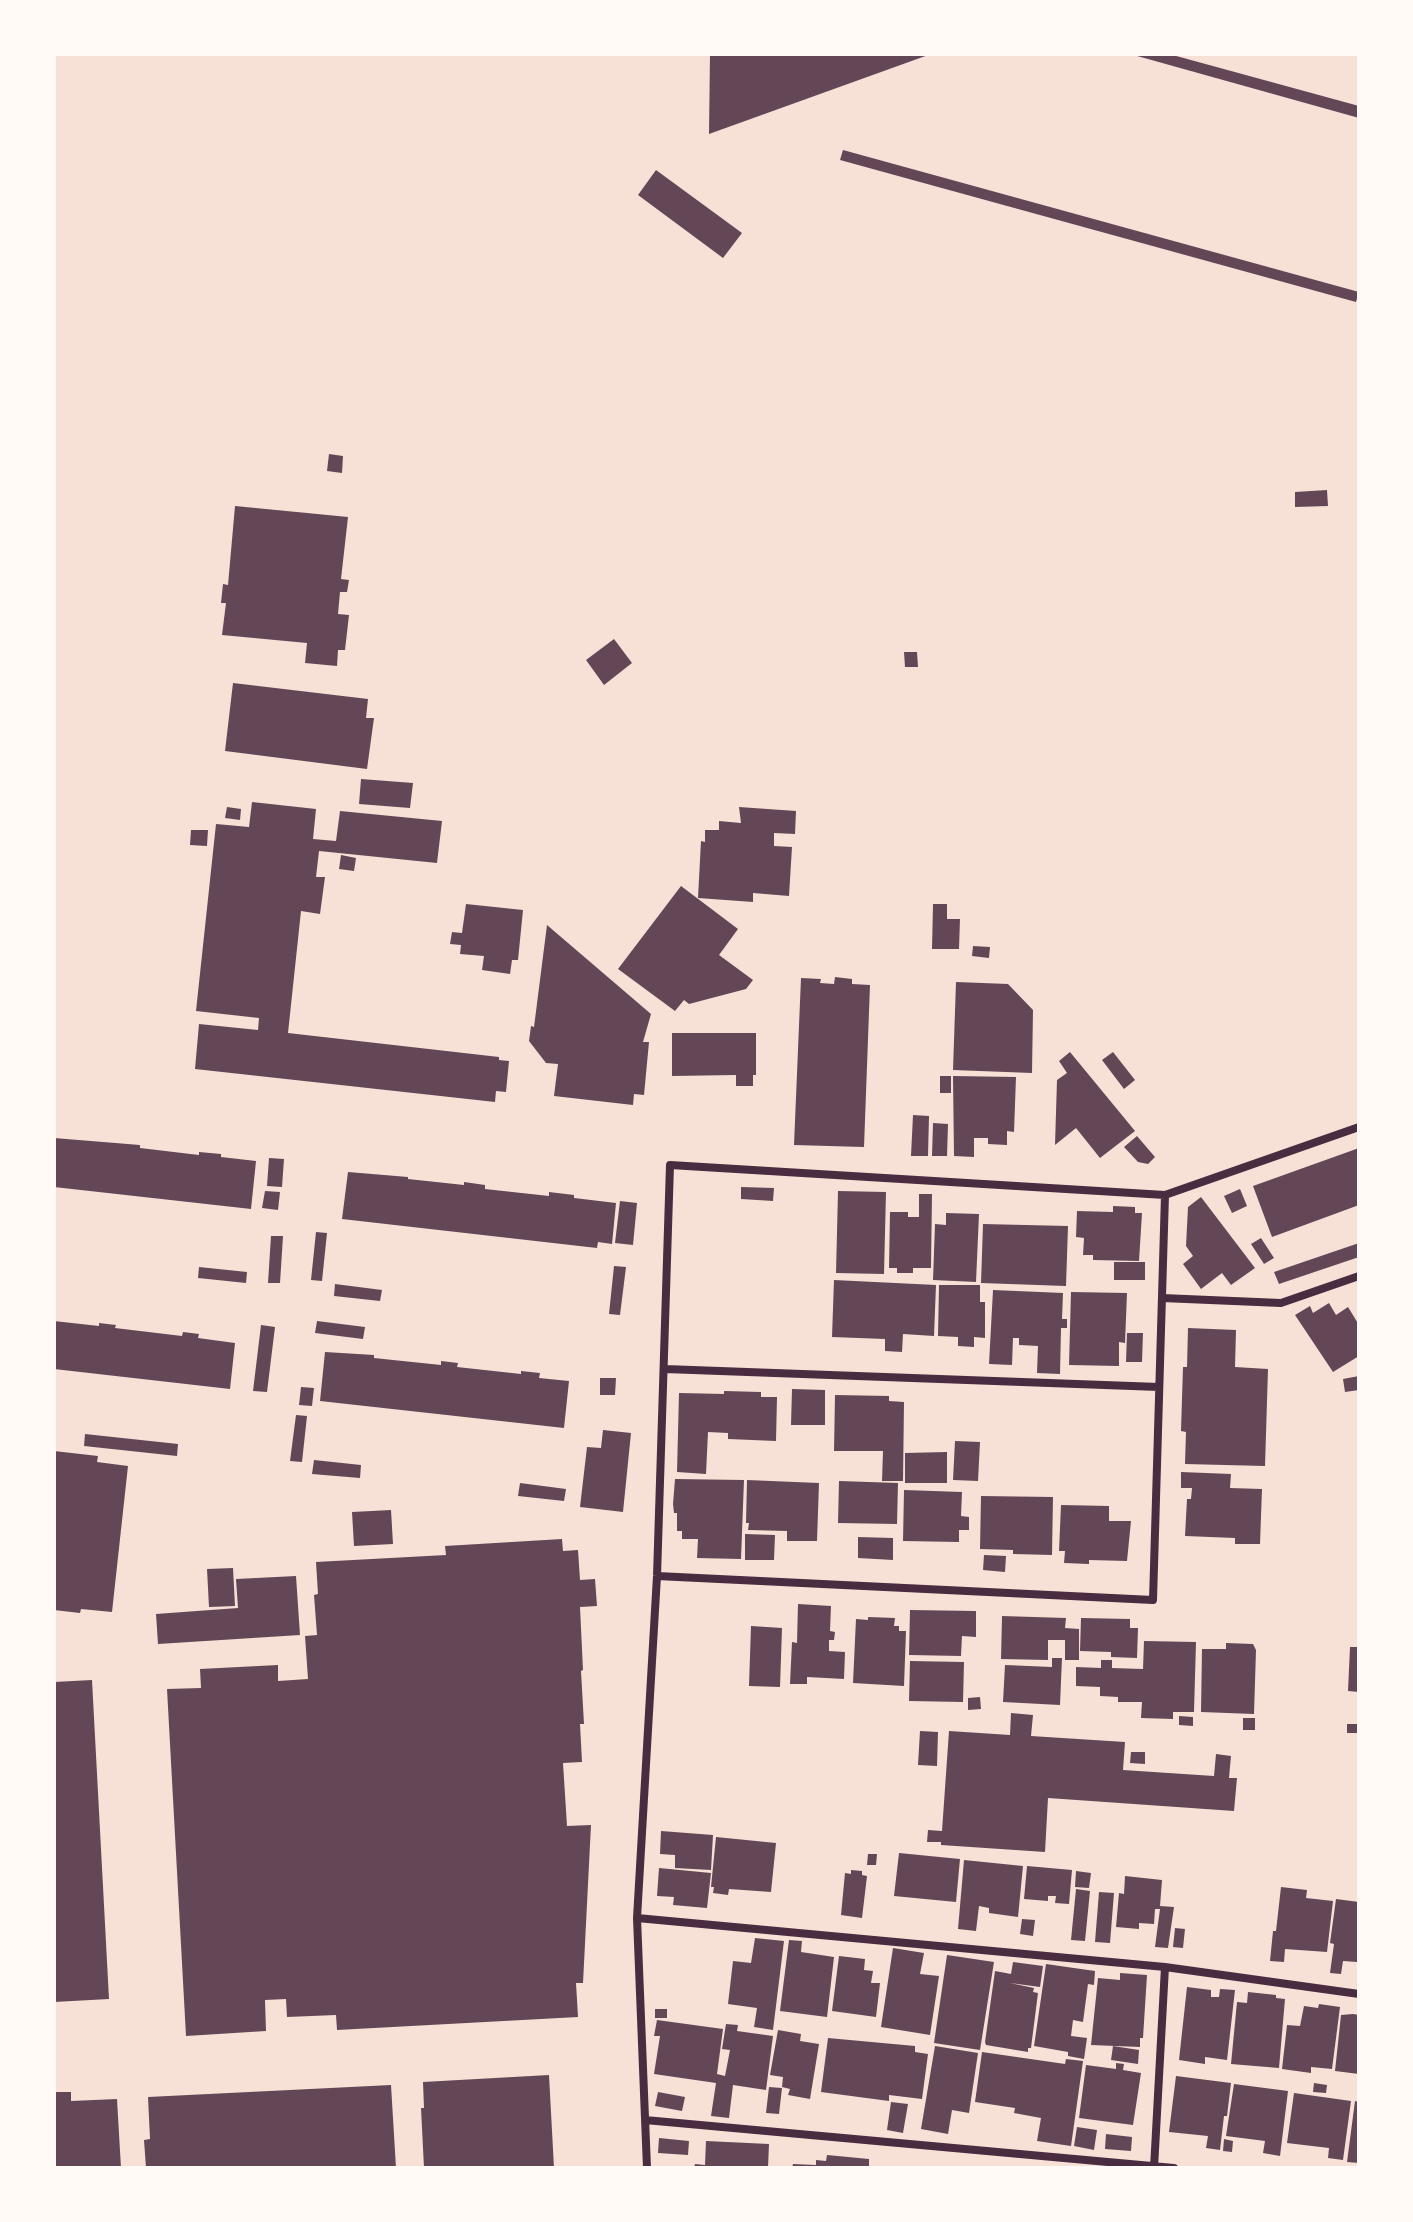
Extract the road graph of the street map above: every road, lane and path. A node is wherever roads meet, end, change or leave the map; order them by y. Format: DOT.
graph roads {
  1 [pos="1359,1127"];
  2 [pos="1165,1195"];
  3 [pos="1359,1276"];
  4 [pos="1162,1298"];
  5 [pos="665,1369"];
  6 [pos="1159,1387"];
  7 [pos="657,1576"];
  8 [pos="637,1918"];
  9 [pos="1165,1967"];
  10 [pos="1359,1994"];
  11 [pos="645,2120"];
  12 [pos="1154,2167"];
  13 [pos="647,2168"];
  14 [pos="1174,2168"];
  1 -- 2 [label="street"];
  2 -- 4 [label="street"];
  2 -- 5 [label="street"];
  3 -- 4 [label="street"];
  4 -- 6 [label="street"];
  5 -- 6 [label="street"];
  5 -- 7 [label="street"];
  6 -- 7 [label="street"];
  7 -- 8 [label="street"];
  8 -- 9 [label="street"];
  8 -- 11 [label="street"];
  9 -- 10 [label="street"];
  9 -- 12 [label="street"];
  11 -- 12 [label="street"];
  11 -- 13 [label="street"];
  12 -- 14 [label="street"];
}
